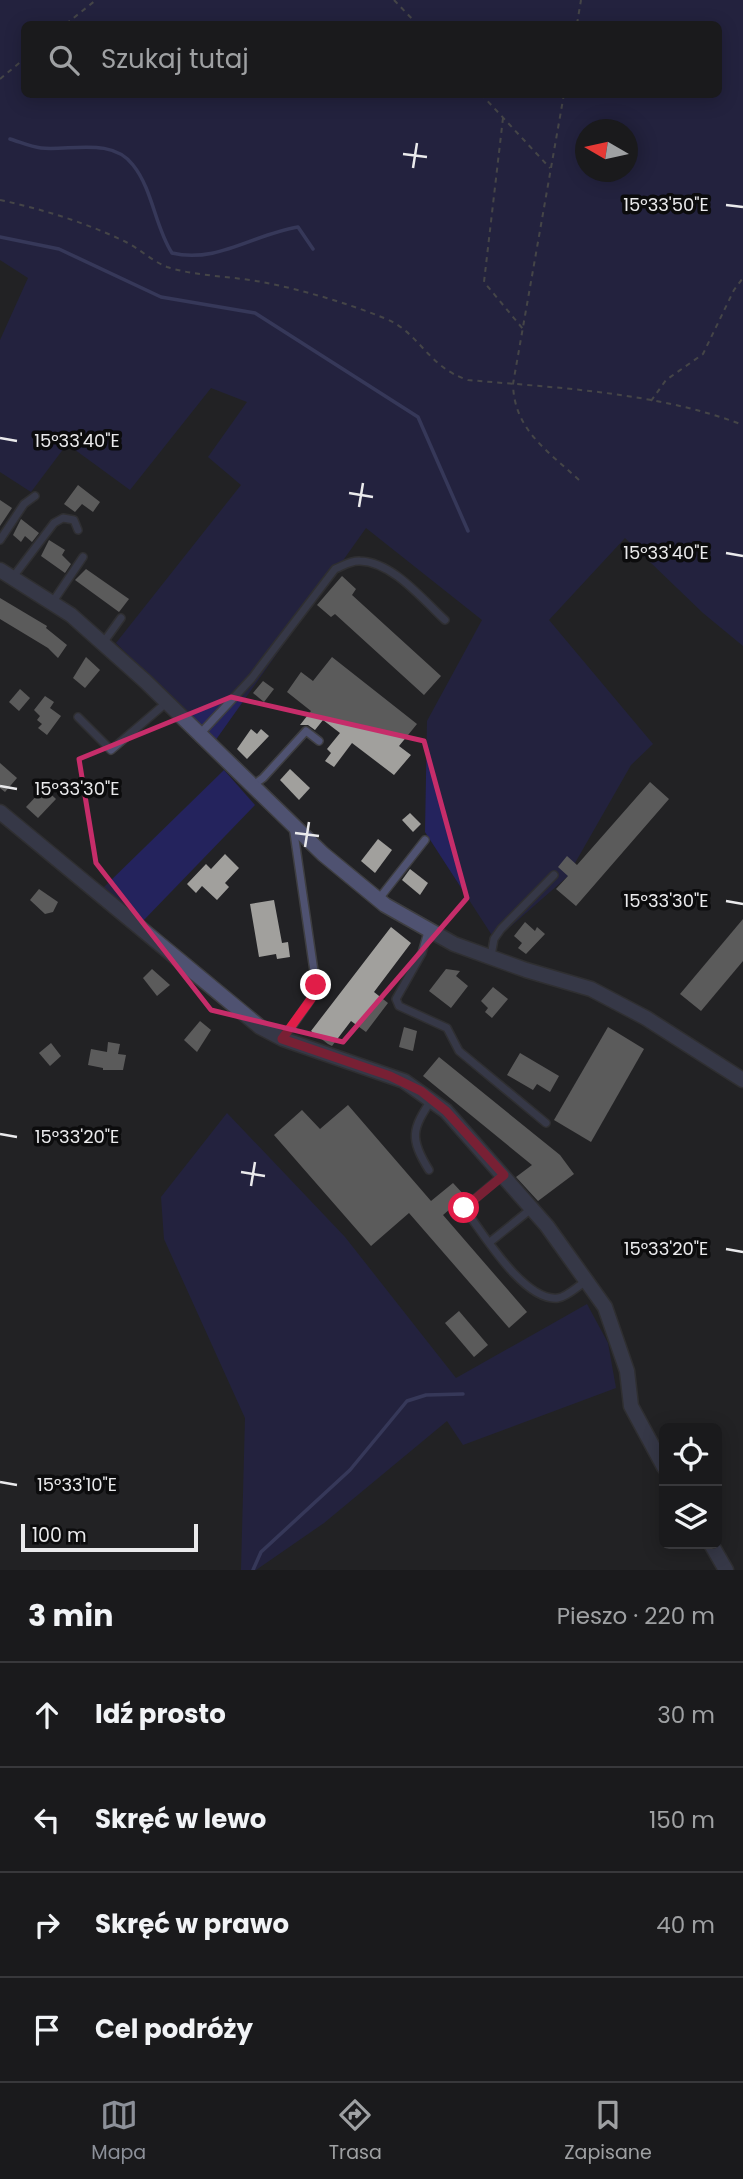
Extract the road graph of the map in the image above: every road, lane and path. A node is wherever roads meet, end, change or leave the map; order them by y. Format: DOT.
graph roads {
  1 [pos="96,0"];
  2 [pos="394,0"];
  3 [pos="581,0"];
  4 [pos="70,21"];
  5 [pos="414,21"];
  6 [pos="578,21"];
  7 [pos="21,62"];
  8 [pos="0,79"];
  9 [pos="485,98"];
  10 [pos="563,98"];
  11 [pos="503,118"];
  12 [pos="550,169"];
  13 [pos="0,200"];
  14 [pos="743,278"];
  15 [pos="523,329"];
  16 [pos="513,384"];
  17 [pos="650,401"];
  18 [pos="743,425"];
  19 [pos="579,480"];
  20 [pos="35,496"];
  21 [pos="78,530"];
  22 [pos="0,540"];
  23 [pos="83,557"];
  24 [pos="6,574"];
  25 [pos="51,603"];
  26 [pos="121,618"];
  27 [pos="445,620"];
  28 [pos="103,643"];
  29 [pos="166,703"];
  30 [pos="78,717"];
  31 [pos="199,736"];
  32 [pos="319,741"];
  33 [pos="252,786"];
  34 [pos="0,812"];
  35 [pos="292,825"];
  36 [pos="425,841"];
  37 [pos="554,875"];
  38 [pos="378,900"];
  39 [pos="428,932"];
  40 [pos="491,956"];
  41 [pos="282,1039"];
  42 [pos="743,1080"];
  43 [pos="432,1099"];
  44 [pos="545,1123"];
  45 [pos="429,1170"];
  46 [pos="504,1175"];
  47 [pos="531,1209"];
  48 [pos="490,1242"];
  49 [pos="586,1280"];
  50 [pos="659,1458"];
  51 [pos="713,1549"];
  52 [pos="726,1570"];
  1 -- 4 [label="path"];
  2 -- 5 [label="path"];
  3 -- 6 [label="path"];
  7 -- 8 [label="path"];
  9 -- 11 [label="path"];
  10 -- 12 [label="path"];
  11 -- 12 [label="path"];
  11 -- 15 [label="path"];
  12 -- 15 [label="path"];
  13 -- 16 [label="path"];
  14 -- 17 [label="path"];
  15 -- 16 [label="path"];
  16 -- 17 [label="path"];
  16 -- 19 [label="path"];
  17 -- 18 [label="path"];
  20 -- 22 [label="lane"];
  21 -- 24 [label="lane"];
  23 -- 25 [label="lane"];
  24 -- 25 [label="street"];
  25 -- 28 [label="street"];
  26 -- 28 [label="lane"];
  27 -- 31 [label="lane"];
  28 -- 29 [label="street"];
  29 -- 30 [label="lane"];
  29 -- 31 [label="street"];
  31 -- 33 [label="street"];
  32 -- 33 [label="lane"];
  33 -- 35 [label="street"];
  34 -- 41 [label="street"];
  35 -- 38 [label="street"];
  35 -- 41 [label="lane"];
  36 -- 38 [label="lane"];
  37 -- 40 [label="lane"];
  38 -- 39 [label="street"];
  39 -- 40 [label="street"];
  39 -- 44 [label="lane"];
  40 -- 42 [label="street"];
  41 -- 43 [label="street"];
  43 -- 45 [label="lane"];
  43 -- 46 [label="street"];
  46 -- 47 [label="street"];
  46 -- 48 [label="lane"];
  47 -- 48 [label="lane"];
  47 -- 49 [label="street"];
  48 -- 49 [label="lane"];
  49 -- 50 [label="street"];
  51 -- 52 [label="street"];
}
